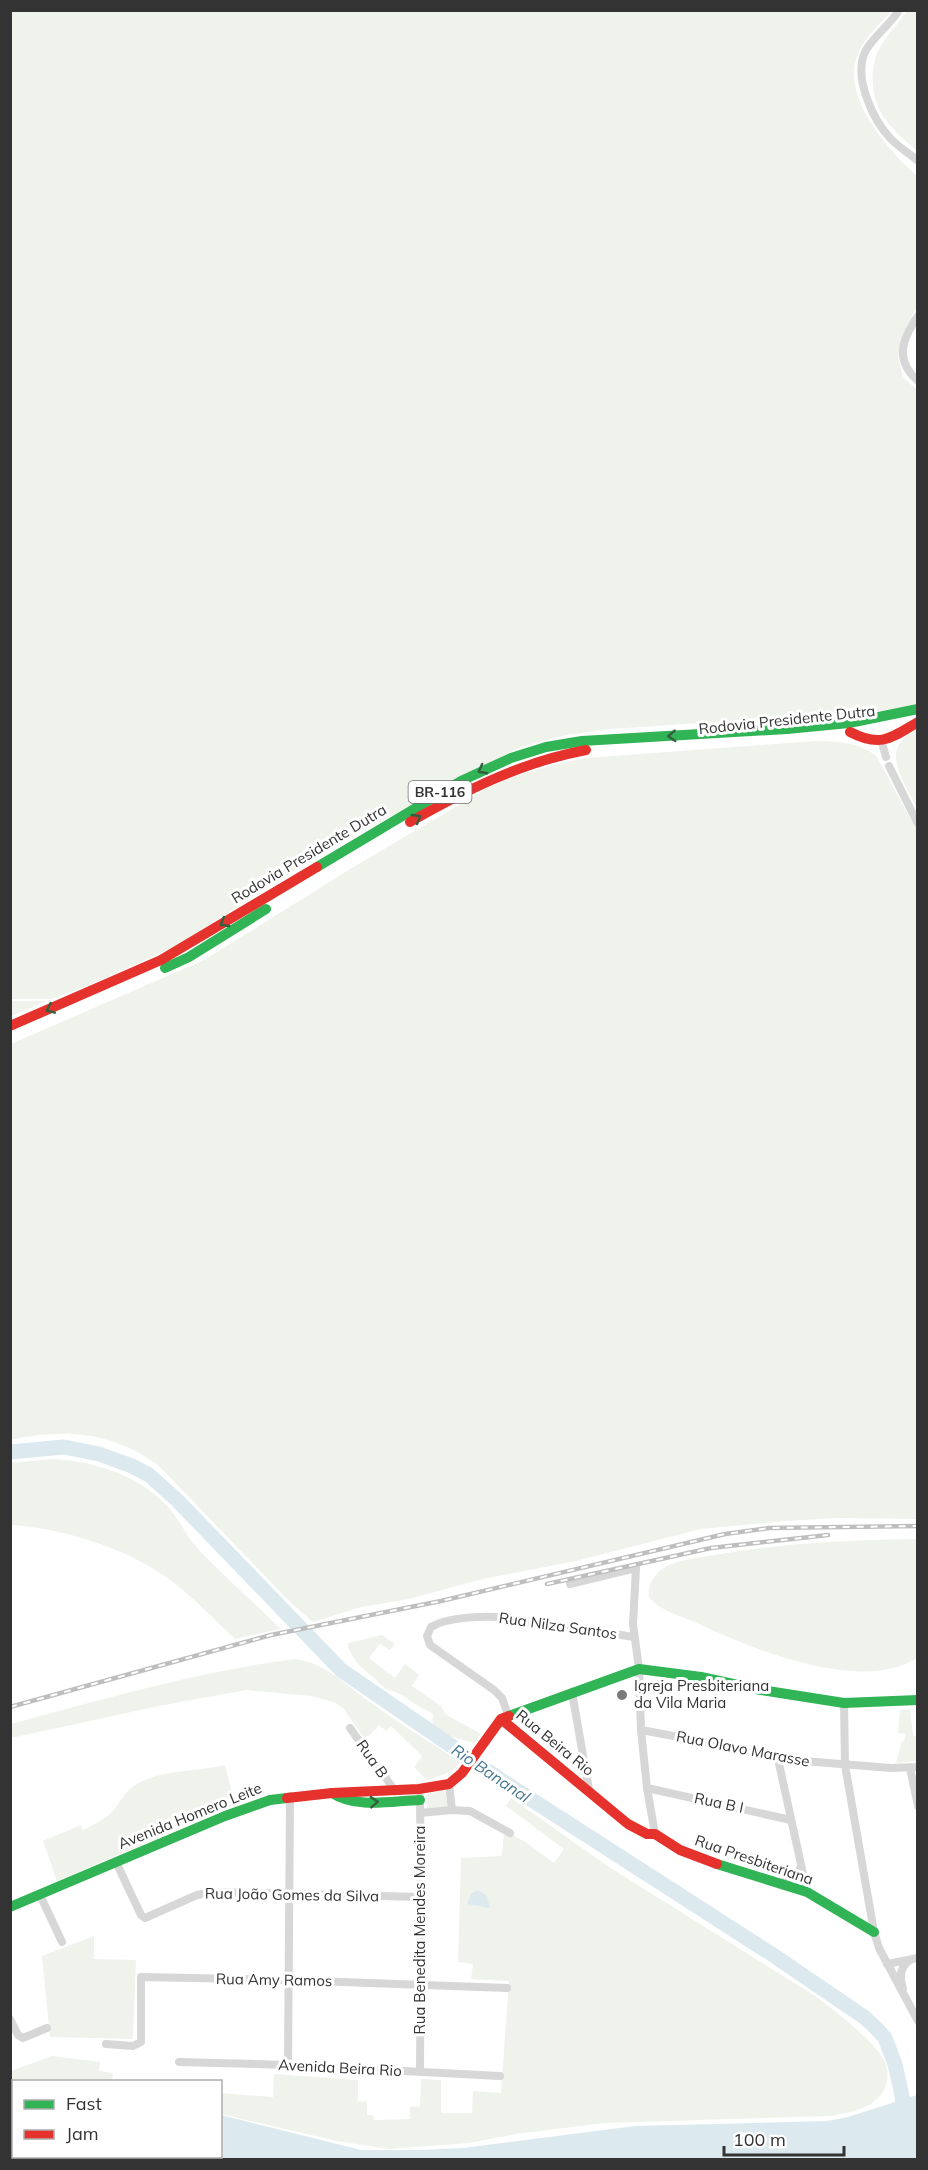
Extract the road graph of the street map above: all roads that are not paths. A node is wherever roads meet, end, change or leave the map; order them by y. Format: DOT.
graph roads {
  1 [pos="899,10"];
  2 [pos="918,161"];
  3 [pos="918,315"];
  4 [pos="918,381"];
  5 [pos="918,709"];
  6 [pos="918,721"];
  7 [pos="850,732"];
  8 [pos="882,743"];
  9 [pos="886,757"];
  10 [pos="889,766"];
  11 [pos="918,824"];
  12 [pos="10,1026"];
  13 [pos="10,1037"];
  14 [pos="570,1584"];
  15 [pos="634,1637"];
  16 [pos="639,1669"];
  17 [pos="572,1692"];
  18 [pos="918,1693"];
  19 [pos="912,1701"];
  20 [pos="844,1703"];
  21 [pos="505,1717"];
  22 [pos="350,1728"];
  23 [pos="640,1730"];
  24 [pos="778,1759"];
  25 [pos="845,1766"];
  26 [pos="914,1767"];
  27 [pos="449,1784"];
  28 [pos="647,1788"];
  29 [pos="589,1790"];
  30 [pos="395,1791"];
  31 [pos="332,1793"];
  32 [pos="419,1795"];
  33 [pos="290,1796"];
  34 [pos="918,1806"];
  35 [pos="452,1810"];
  36 [pos="420,1813"];
  37 [pos="791,1820"];
  38 [pos="510,1833"];
  39 [pos="655,1834"];
  40 [pos="116,1862"];
  41 [pos="801,1867"];
  42 [pos="781,1883"];
  43 [pos="807,1892"];
  44 [pos="289,1894"];
  45 [pos="40,1895"];
  46 [pos="422,1897"];
  47 [pos="10,1906"];
  48 [pos="874,1932"];
  49 [pos="62,1942"];
  50 [pos="914,1959"];
  51 [pos="887,1964"];
  52 [pos="287,1980"];
  53 [pos="420,1985"];
  54 [pos="507,1988"];
  55 [pos="910,2010"];
  56 [pos="10,2019"];
  57 [pos="918,2021"];
  58 [pos="46,2028"];
  59 [pos="106,2044"];
  60 [pos="179,2062"];
  61 [pos="288,2065"];
  62 [pos="420,2072"];
  63 [pos="500,2076"];
  1 -- 2 [label="street"];
  3 -- 4 [label="street"];
  5 -- 12 [label="main road, Rodovia Presidente Dutra / BR-116, one-way"];
  6 -- 7 [label="main road, Rodovia Presidente Dutra / BR-116"];
  6 -- 8 [label="main road"];
  7 -- 8 [label="main road"];
  13 -- 7 [label="main road, Rodovia Presidente Dutra / BR-116, one-way"];
  8 -- 9 [label="street"];
  10 -- 11 [label="street"];
  14 -- 15 [label="street"];
  15 -- 16 [label="street"];
  15 -- 21 [label="street, Rua Nilza Santos"];
  16 -- 17 [label="main road"];
  16 -- 20 [label="main road"];
  16 -- 23 [label="street"];
  17 -- 21 [label="main road"];
  17 -- 29 [label="street"];
  18 -- 19 [label="street"];
  19 -- 20 [label="main road"];
  20 -- 25 [label="street"];
  21 -- 27 [label="main road"];
  21 -- 29 [label="main road, Rua Beira Rio"];
  22 -- 30 [label="street, Rua B"];
  23 -- 24 [label="street, Rua Olavo Marasse"];
  23 -- 28 [label="street"];
  24 -- 25 [label="street, Rua Olavo Marasse"];
  24 -- 37 [label="street"];
  25 -- 26 [label="street, Rua Olavo Marasse"];
  25 -- 48 [label="street"];
  26 -- 34 [label="street"];
  27 -- 32 [label="main road, Avenida Homero Leite"];
  27 -- 35 [label="street"];
  28 -- 37 [label="street, Rua B I"];
  28 -- 39 [label="street"];
  29 -- 39 [label="main road, Rua Presbiteriana"];
  30 -- 31 [label="main road, Avenida Homero Leite"];
  30 -- 32 [label="main road, Avenida Homero Leite"];
  31 -- 32 [label="main road, one-way"];
  31 -- 33 [label="main road, Avenida Homero Leite"];
  32 -- 36 [label="street, Rua Benedita Mendes Moreira"];
  33 -- 40 [label="main road, Avenida Homero Leite"];
  33 -- 44 [label="street"];
  35 -- 36 [label="street"];
  35 -- 38 [label="street"];
  36 -- 46 [label="street, Rua Benedita Mendes Moreira"];
  37 -- 41 [label="street"];
  39 -- 42 [label="main road, Rua Presbiteriana"];
  40 -- 44 [label="street, Rua João Gomes da Silva"];
  40 -- 45 [label="main road, Avenida Homero Leite"];
  41 -- 42 [label="street"];
  41 -- 43 [label="street"];
  42 -- 43 [label="main road, Rua Presbiteriana"];
  43 -- 48 [label="main road, Rua Presbiteriana"];
  44 -- 46 [label="street, Rua João Gomes da Silva"];
  44 -- 52 [label="street"];
  45 -- 47 [label="main road, Avenida Homero Leite"];
  45 -- 49 [label="street"];
  46 -- 53 [label="street, Rua Benedita Mendes Moreira"];
  48 -- 51 [label="street"];
  50 -- 51 [label="street"];
  50 -- 55 [label="street"];
  51 -- 55 [label="street"];
  52 -- 53 [label="street, Rua Amy Ramos"];
  52 -- 59 [label="street, Rua Amy Ramos"];
  52 -- 61 [label="street"];
  53 -- 54 [label="street, Rua Amy Ramos"];
  53 -- 62 [label="street, Rua Benedita Mendes Moreira"];
  55 -- 57 [label="street"];
  56 -- 58 [label="street"];
  60 -- 61 [label="street, Avenida Beira Rio"];
  61 -- 62 [label="street, Avenida Beira Rio"];
  62 -- 63 [label="street, Avenida Beira Rio"];
}
